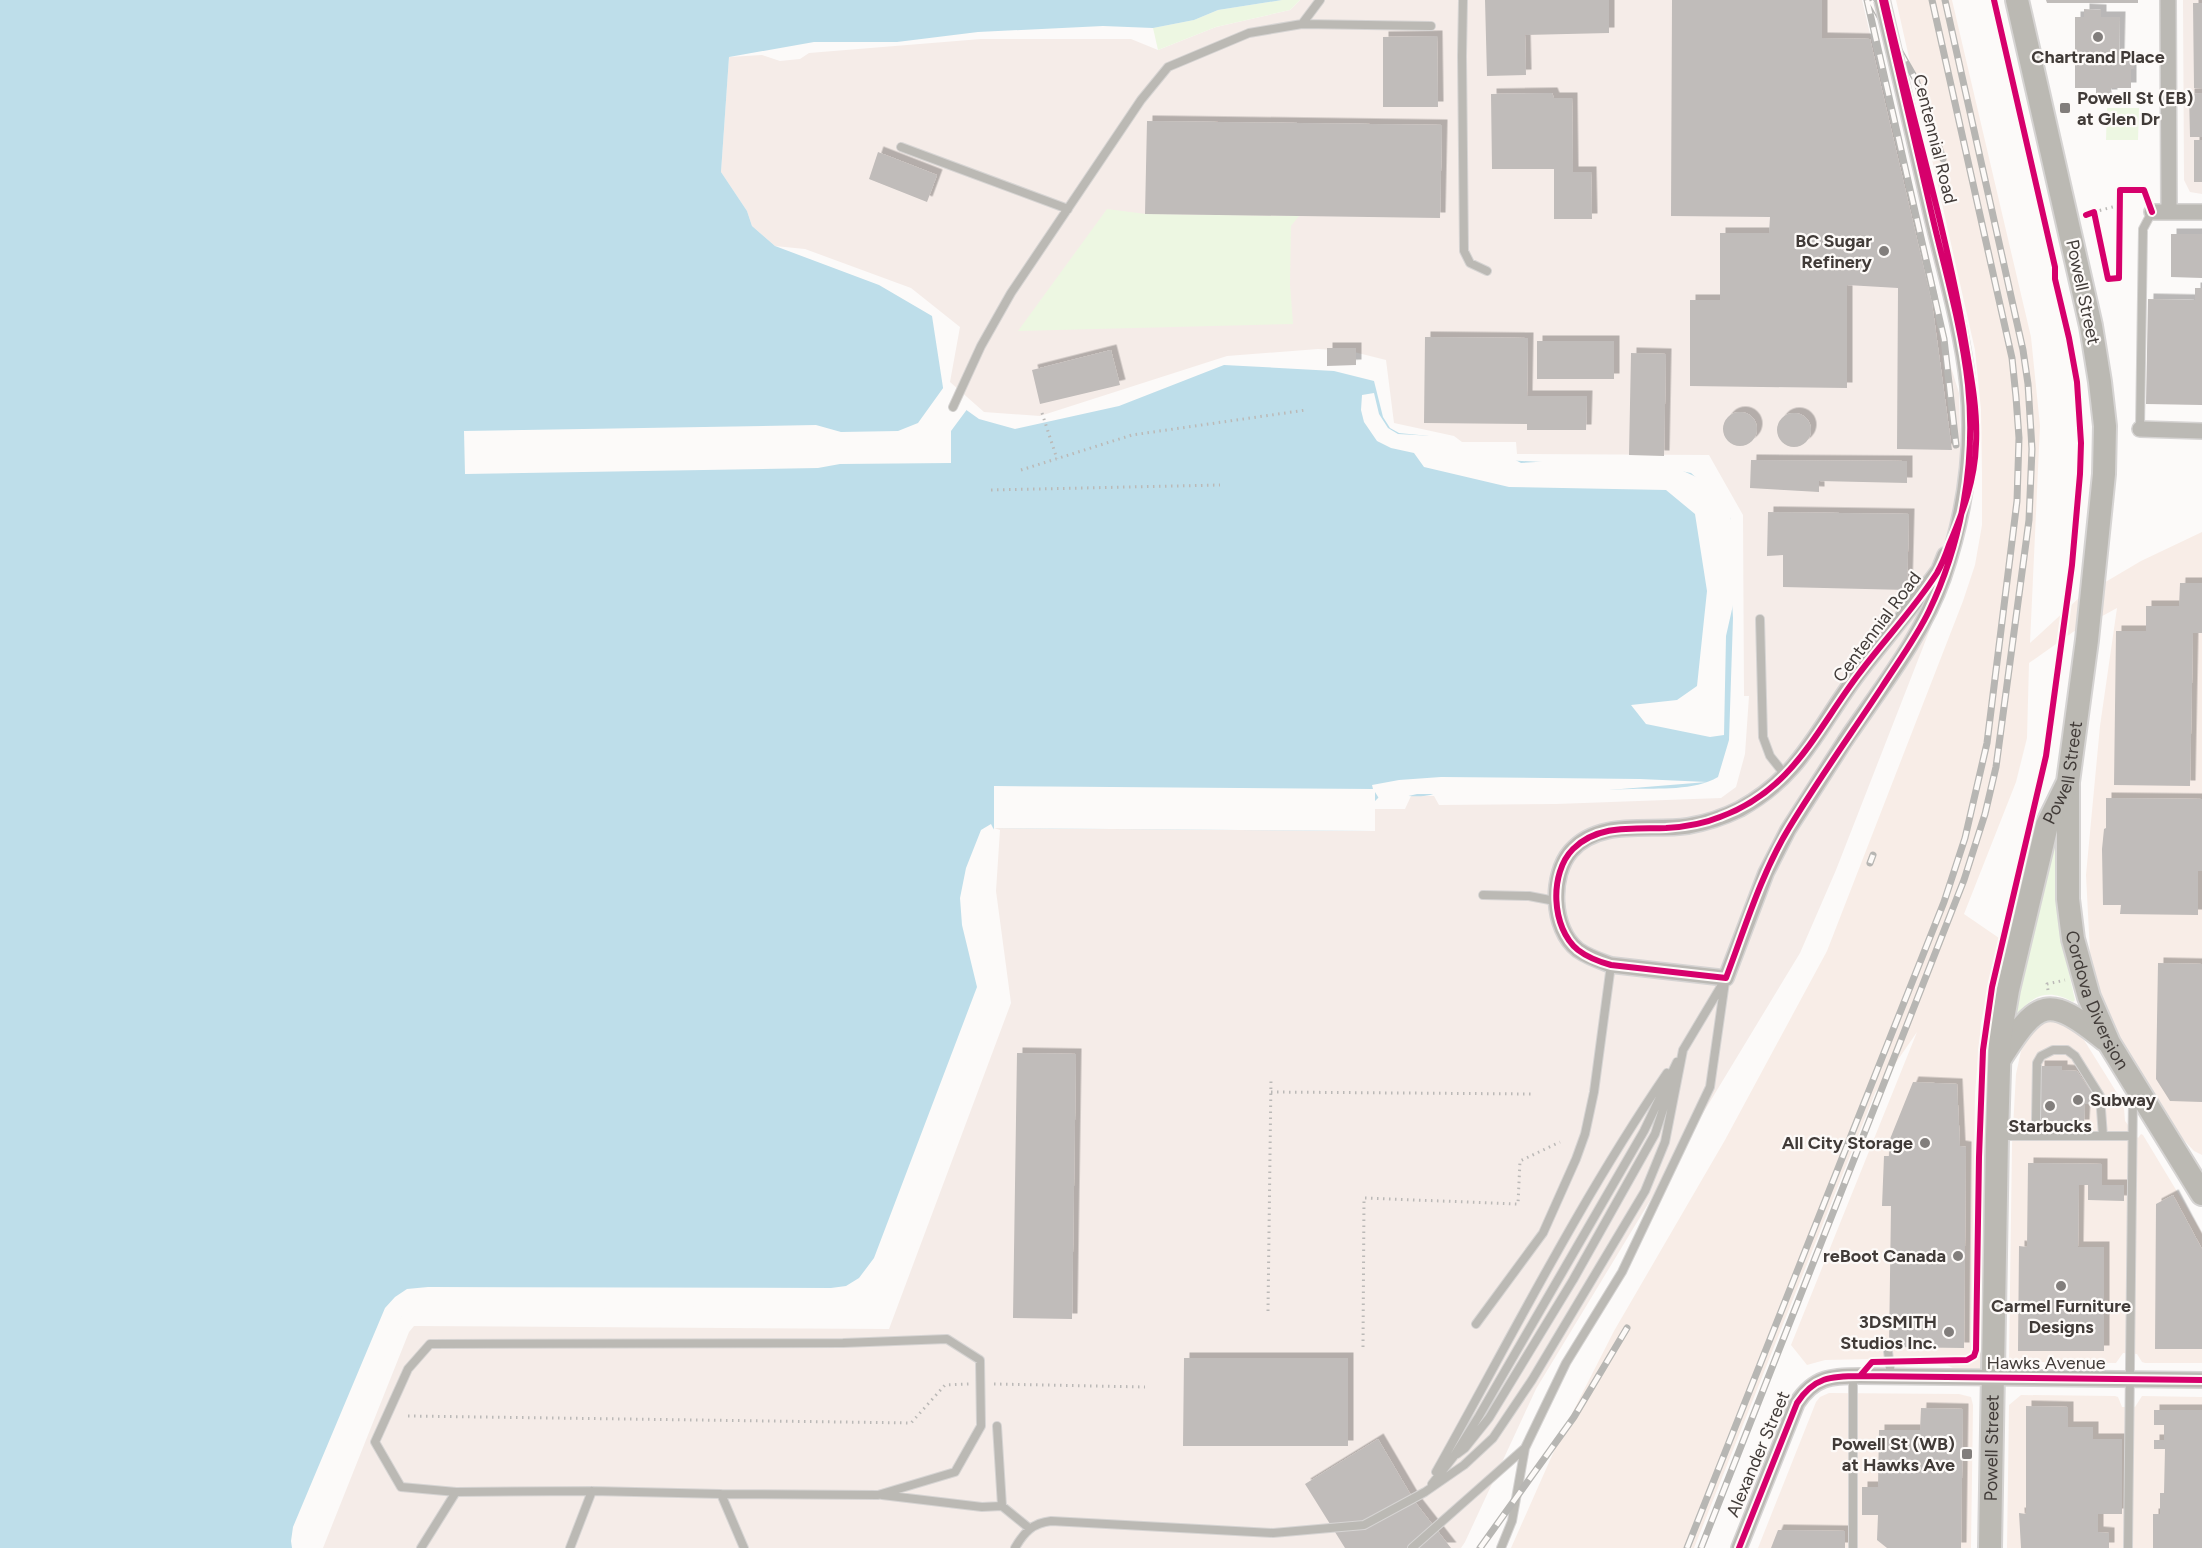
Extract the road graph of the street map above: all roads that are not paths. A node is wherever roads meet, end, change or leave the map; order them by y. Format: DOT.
graph roads {
  1 [pos="1320,0"];
  2 [pos="1463,0"];
  3 [pos="1883,0"];
  4 [pos="2017,0"];
  5 [pos="2168,0"];
  6 [pos="1302,24"];
  7 [pos="1431,26"];
  8 [pos="900,147"];
  9 [pos="1068,209"];
  10 [pos="2151,212"];
  11 [pos="2169,212"];
  12 [pos="2202,212"];
  13 [pos="1487,271"];
  14 [pos="953,407"];
  15 [pos="2140,429"];
  16 [pos="2202,431"];
  17 [pos="1760,619"];
  18 [pos="1786,776"];
  19 [pos="2068,782"];
  20 [pos="1483,895"];
  21 [pos="1555,901"];
  22 [pos="1611,965"];
  23 [pos="1726,978"];
  24 [pos="2109,1043"];
  25 [pos="1683,1050"];
  26 [pos="1998,1063"];
  27 [pos="2133,1084"];
  28 [pos="1996,1136"];
  29 [pos="2041,1136"];
  30 [pos="2103,1136"];
  31 [pos="2132,1136"];
  32 [pos="2199,1182"];
  33 [pos="1476,1324"];
  34 [pos="1887,1343"];
  35 [pos="1854,1376"];
  36 [pos="1891,1376"];
  37 [pos="1992,1377"];
  38 [pos="2129,1379"];
  39 [pos="2202,1380"];
  40 [pos="1819,1381"];
  41 [pos="997,1426"];
  42 [pos="1525,1448"];
  43 [pos="1454,1456"];
  44 [pos="592,1491"];
  45 [pos="456,1492"];
  46 [pos="1425,1492"];
  47 [pos="722,1494"];
  48 [pos="878,1495"];
  49 [pos="1002,1506"];
  50 [pos="1029,1528"];
  51 [pos="421,1548"];
  52 [pos="570,1548"];
  53 [pos="744,1548"];
  54 [pos="1015,1548"];
  55 [pos="1413,1548"];
  56 [pos="1501,1548"];
  57 [pos="1739,1548"];
  58 [pos="1853,1548"];
  59 [pos="1990,1548"];
  60 [pos="2128,1548"];
  1 -- 6 [label="lane"];
  2 -- 13 [label="lane"];
  3 -- 18 [label="street, Centennial Road"];
  3 -- 23 [label="street, bridge"];
  4 -- 19 [label="main road, Powell Street"];
  5 -- 11 [label="street"];
  6 -- 7 [label="lane"];
  6 -- 9 [label="lane"];
  8 -- 9 [label="lane"];
  9 -- 14 [label="lane"];
  10 -- 11 [label="street"];
  10 -- 15 [label="lane"];
  11 -- 12 [label="street"];
  15 -- 16 [label="street"];
  17 -- 18 [label="lane"];
  18 -- 21 [label="street, Centennial Road"];
  19 -- 24 [label="main road, Cordova Diversion"];
  19 -- 26 [label="main road, Powell Street"];
  20 -- 21 [label="lane"];
  21 -- 22 [label="street, Centennial Road"];
  22 -- 23 [label="street, Centennial Road"];
  22 -- 33 [label="lane"];
  23 -- 25 [label="lane"];
  23 -- 42 [label="lane"];
  24 -- 26 [label="main road"];
  24 -- 27 [label="main road, Cordova Diversion"];
  25 -- 43 [label="lane"];
  25 -- 43 [label="lane"];
  25 -- 46 [label="lane"];
  25 -- 46 [label="lane"];
  26 -- 28 [label="main road, Powell Street"];
  27 -- 31 [label="lane"];
  27 -- 32 [label="main road, Cordova Diversion"];
  28 -- 29 [label="lane"];
  28 -- 37 [label="main road, Powell Street"];
  29 -- 30 [label="lane"];
  29 -- 30 [label="lane"];
  30 -- 31 [label="lane"];
  31 -- 38 [label="lane"];
  34 -- 36 [label="lane"];
  35 -- 36 [label="street, Hawks Avenue"];
  35 -- 40 [label="street, Hawks Avenue"];
  35 -- 58 [label="lane"];
  36 -- 37 [label="street, Hawks Avenue"];
  37 -- 38 [label="street, Hawks Avenue"];
  37 -- 59 [label="main road, Powell Street"];
  38 -- 39 [label="street, Hawks Avenue"];
  38 -- 60 [label="lane"];
  40 -- 57 [label="street, Alexander Street"];
  41 -- 49 [label="lane"];
  42 -- 55 [label="lane"];
  42 -- 56 [label="lane"];
  43 -- 46 [label="lane"];
  44 -- 45 [label="lane"];
  44 -- 47 [label="lane"];
  44 -- 52 [label="lane"];
  45 -- 48 [label="lane"];
  45 -- 51 [label="lane"];
  46 -- 50 [label="lane"];
  47 -- 48 [label="lane"];
  47 -- 53 [label="lane"];
  48 -- 49 [label="lane"];
  49 -- 50 [label="lane"];
  50 -- 54 [label="lane"];
}
